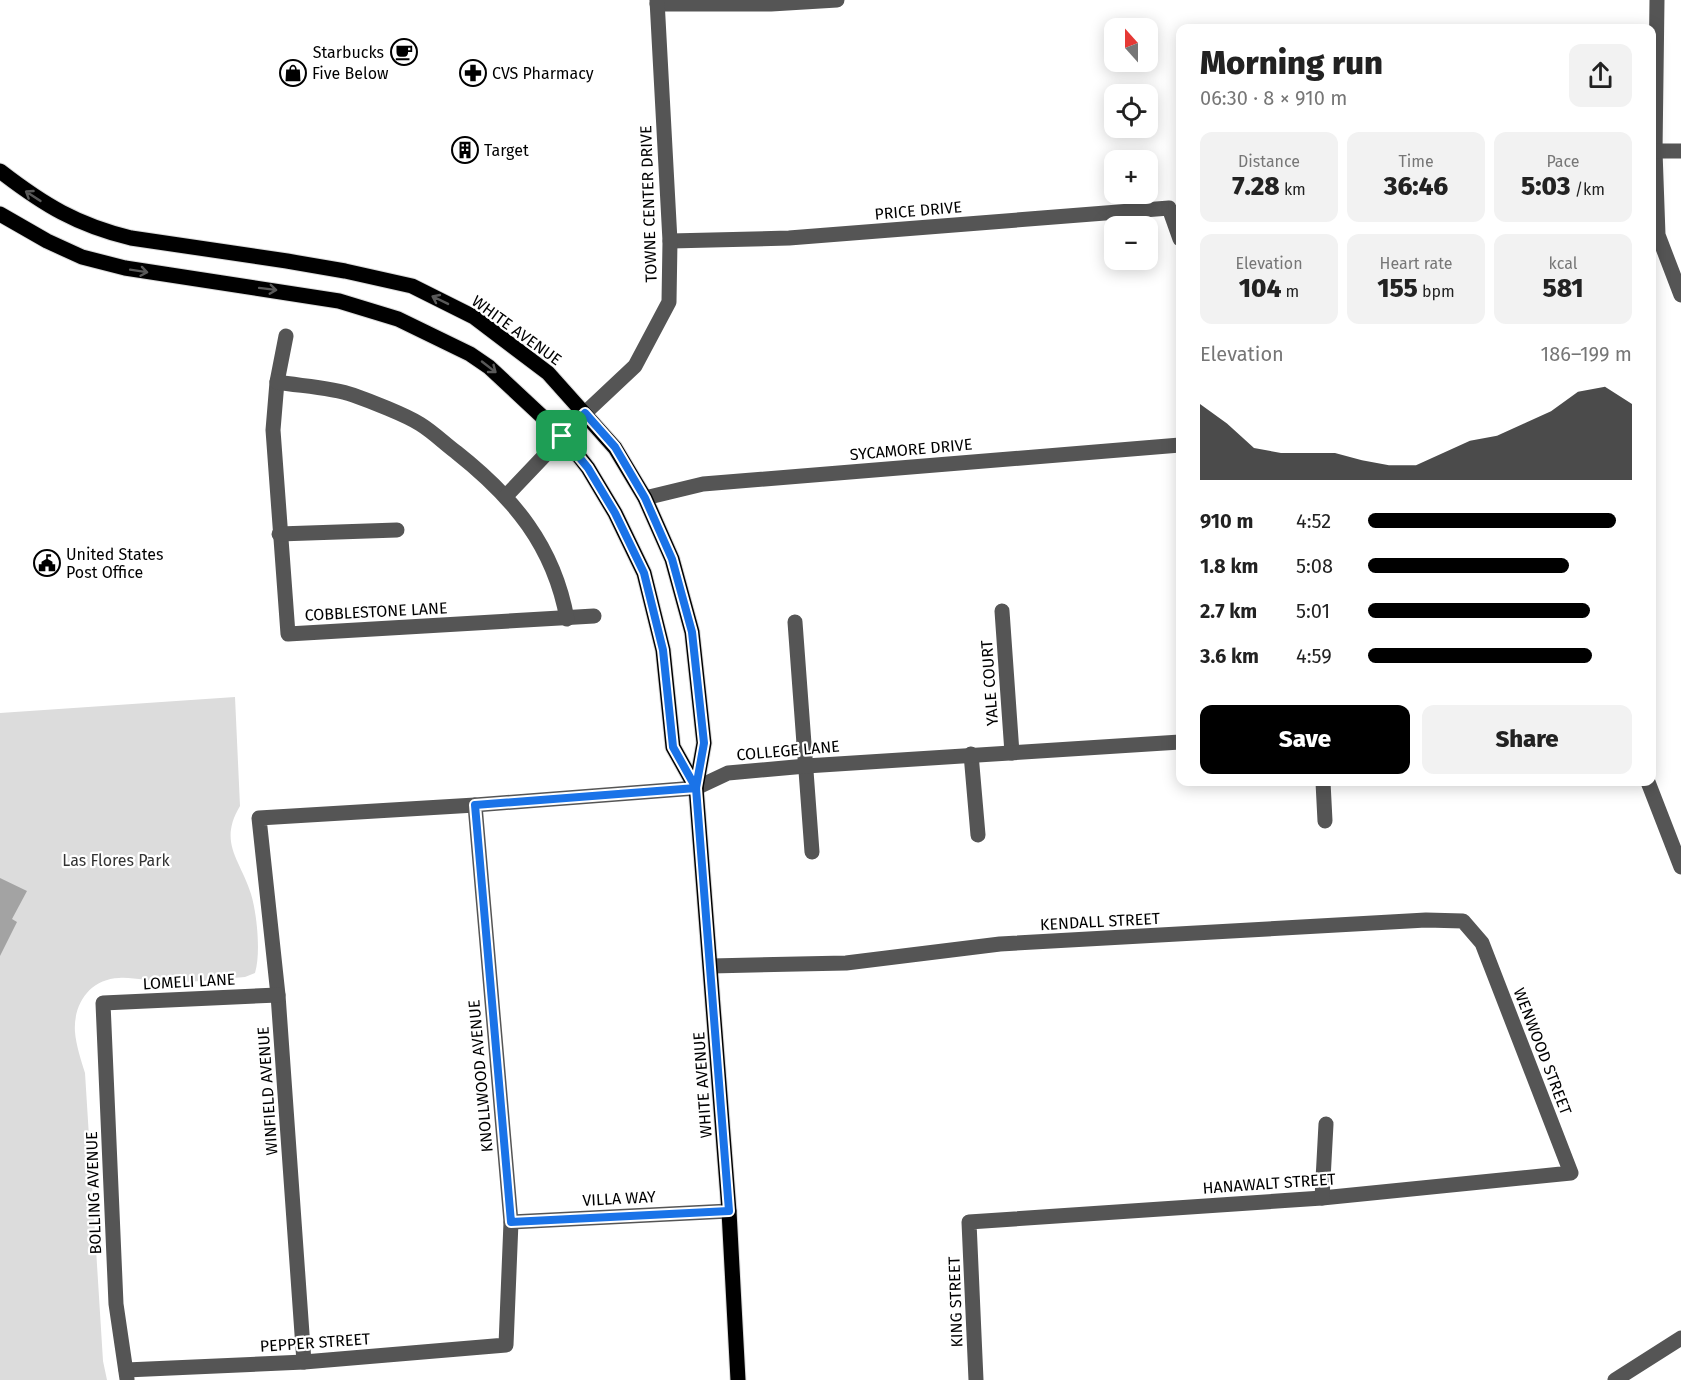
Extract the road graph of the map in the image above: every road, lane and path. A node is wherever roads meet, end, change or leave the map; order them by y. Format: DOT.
graph roads {
  1 [pos="837,0"];
  2 [pos="1657,0"];
  3 [pos="657,2"];
  4 [pos="1656,38"];
  5 [pos="1656,151"];
  6 [pos="1681,151"];
  7 [pos="0,171"];
  8 [pos="1656,201"];
  9 [pos="0,214"];
  10 [pos="1176,227"];
  11 [pos="670,241"];
  12 [pos="1681,295"];
  13 [pos="286,336"];
  14 [pos="277,382"];
  15 [pos="585,413"];
  16 [pos="562,436"];
  17 [pos="1176,445"];
  18 [pos="506,496"];
  19 [pos="645,498"];
  20 [pos="397,530"];
  21 [pos="279,534"];
  22 [pos="1002,611"];
  23 [pos="594,616"];
  24 [pos="567,619"];
  25 [pos="795,622"];
  26 [pos="1176,742"];
  27 [pos="1012,753"];
  28 [pos="971,754"];
  29 [pos="806,766"];
  30 [pos="1323,786"];
  31 [pos="1650,786"];
  32 [pos="696,788"];
  33 [pos="475,805"];
  34 [pos="259,818"];
  35 [pos="1325,820"];
  36 [pos="978,835"];
  37 [pos="813,852"];
  38 [pos="1681,867"];
  39 [pos="1482,943"];
  40 [pos="711,966"];
  41 [pos="278,995"];
  42 [pos="103,1003"];
  43 [pos="1326,1124"];
  44 [pos="1571,1173"];
  45 [pos="1322,1198"];
  46 [pos="729,1211"];
  47 [pos="511,1222"];
  48 [pos="969,1222"];
  49 [pos="1681,1338"];
  50 [pos="506,1345"];
  51 [pos="304,1362"];
  52 [pos="126,1375"];
  53 [pos="738,1380"];
  54 [pos="976,1380"];
  55 [pos="1616,1380"];
  1 -- 3 [label="street"];
  2 -- 4 [label="street"];
  3 -- 11 [label="street, TOWNE CENTER DRIVE"];
  5 -- 6 [label="street"];
  15 -- 7 [label="main road, WHITE AVENUE, one-way"];
  8 -- 12 [label="street"];
  9 -- 16 [label="main road, WHITE AVENUE, one-way"];
  10 -- 11 [label="street, PRICE DRIVE"];
  11 -- 15 [label="street, TOWNE CENTER DRIVE"];
  13 -- 14 [label="street, COBBLESTONE LANE"];
  14 -- 18 [label="street"];
  14 -- 21 [label="street, COBBLESTONE LANE"];
  15 -- 16 [label="street, TOWNE CENTER DRIVE"];
  15 -- 19 [label="main road, WHITE AVENUE"];
  16 -- 18 [label="street, TOWNE CENTER DRIVE"];
  16 -- 32 [label="main road, WHITE AVENUE"];
  17 -- 19 [label="street, SYCAMORE DRIVE"];
  18 -- 24 [label="street"];
  19 -- 32 [label="main road, WHITE AVENUE"];
  20 -- 21 [label="street"];
  21 -- 24 [label="street, COBBLESTONE LANE"];
  22 -- 27 [label="street, YALE COURT"];
  23 -- 24 [label="street, COBBLESTONE LANE"];
  25 -- 29 [label="street"];
  26 -- 27 [label="street, COLLEGE LANE"];
  27 -- 28 [label="street, COLLEGE LANE"];
  28 -- 29 [label="street, COLLEGE LANE"];
  28 -- 36 [label="street"];
  29 -- 32 [label="street, COLLEGE LANE"];
  29 -- 37 [label="street"];
  30 -- 35 [label="street"];
  31 -- 38 [label="street"];
  32 -- 33 [label="street, COLLEGE LANE"];
  32 -- 40 [label="main road, WHITE AVENUE"];
  33 -- 34 [label="street, COLLEGE LANE"];
  33 -- 47 [label="street, KNOLLWOOD AVENUE"];
  34 -- 41 [label="street, WINFIELD AVENUE"];
  39 -- 40 [label="street, KENDALL STREET"];
  39 -- 44 [label="street, WENWOOD STREET"];
  40 -- 46 [label="main road, WHITE AVENUE"];
  41 -- 42 [label="street, LOMELI LANE"];
  41 -- 51 [label="street, WINFIELD AVENUE"];
  42 -- 52 [label="street, BOLLING AVENUE"];
  43 -- 45 [label="street"];
  44 -- 45 [label="street, HANAWALT STREET"];
  45 -- 48 [label="street, HANAWALT STREET"];
  46 -- 47 [label="street, VILLA WAY"];
  46 -- 53 [label="main road, WHITE AVENUE"];
  47 -- 50 [label="street, KNOLLWOOD AVENUE"];
  48 -- 54 [label="street, KING STREET"];
  49 -- 55 [label="street"];
  50 -- 51 [label="street, PEPPER STREET"];
  51 -- 52 [label="street, PEPPER STREET"];
}
